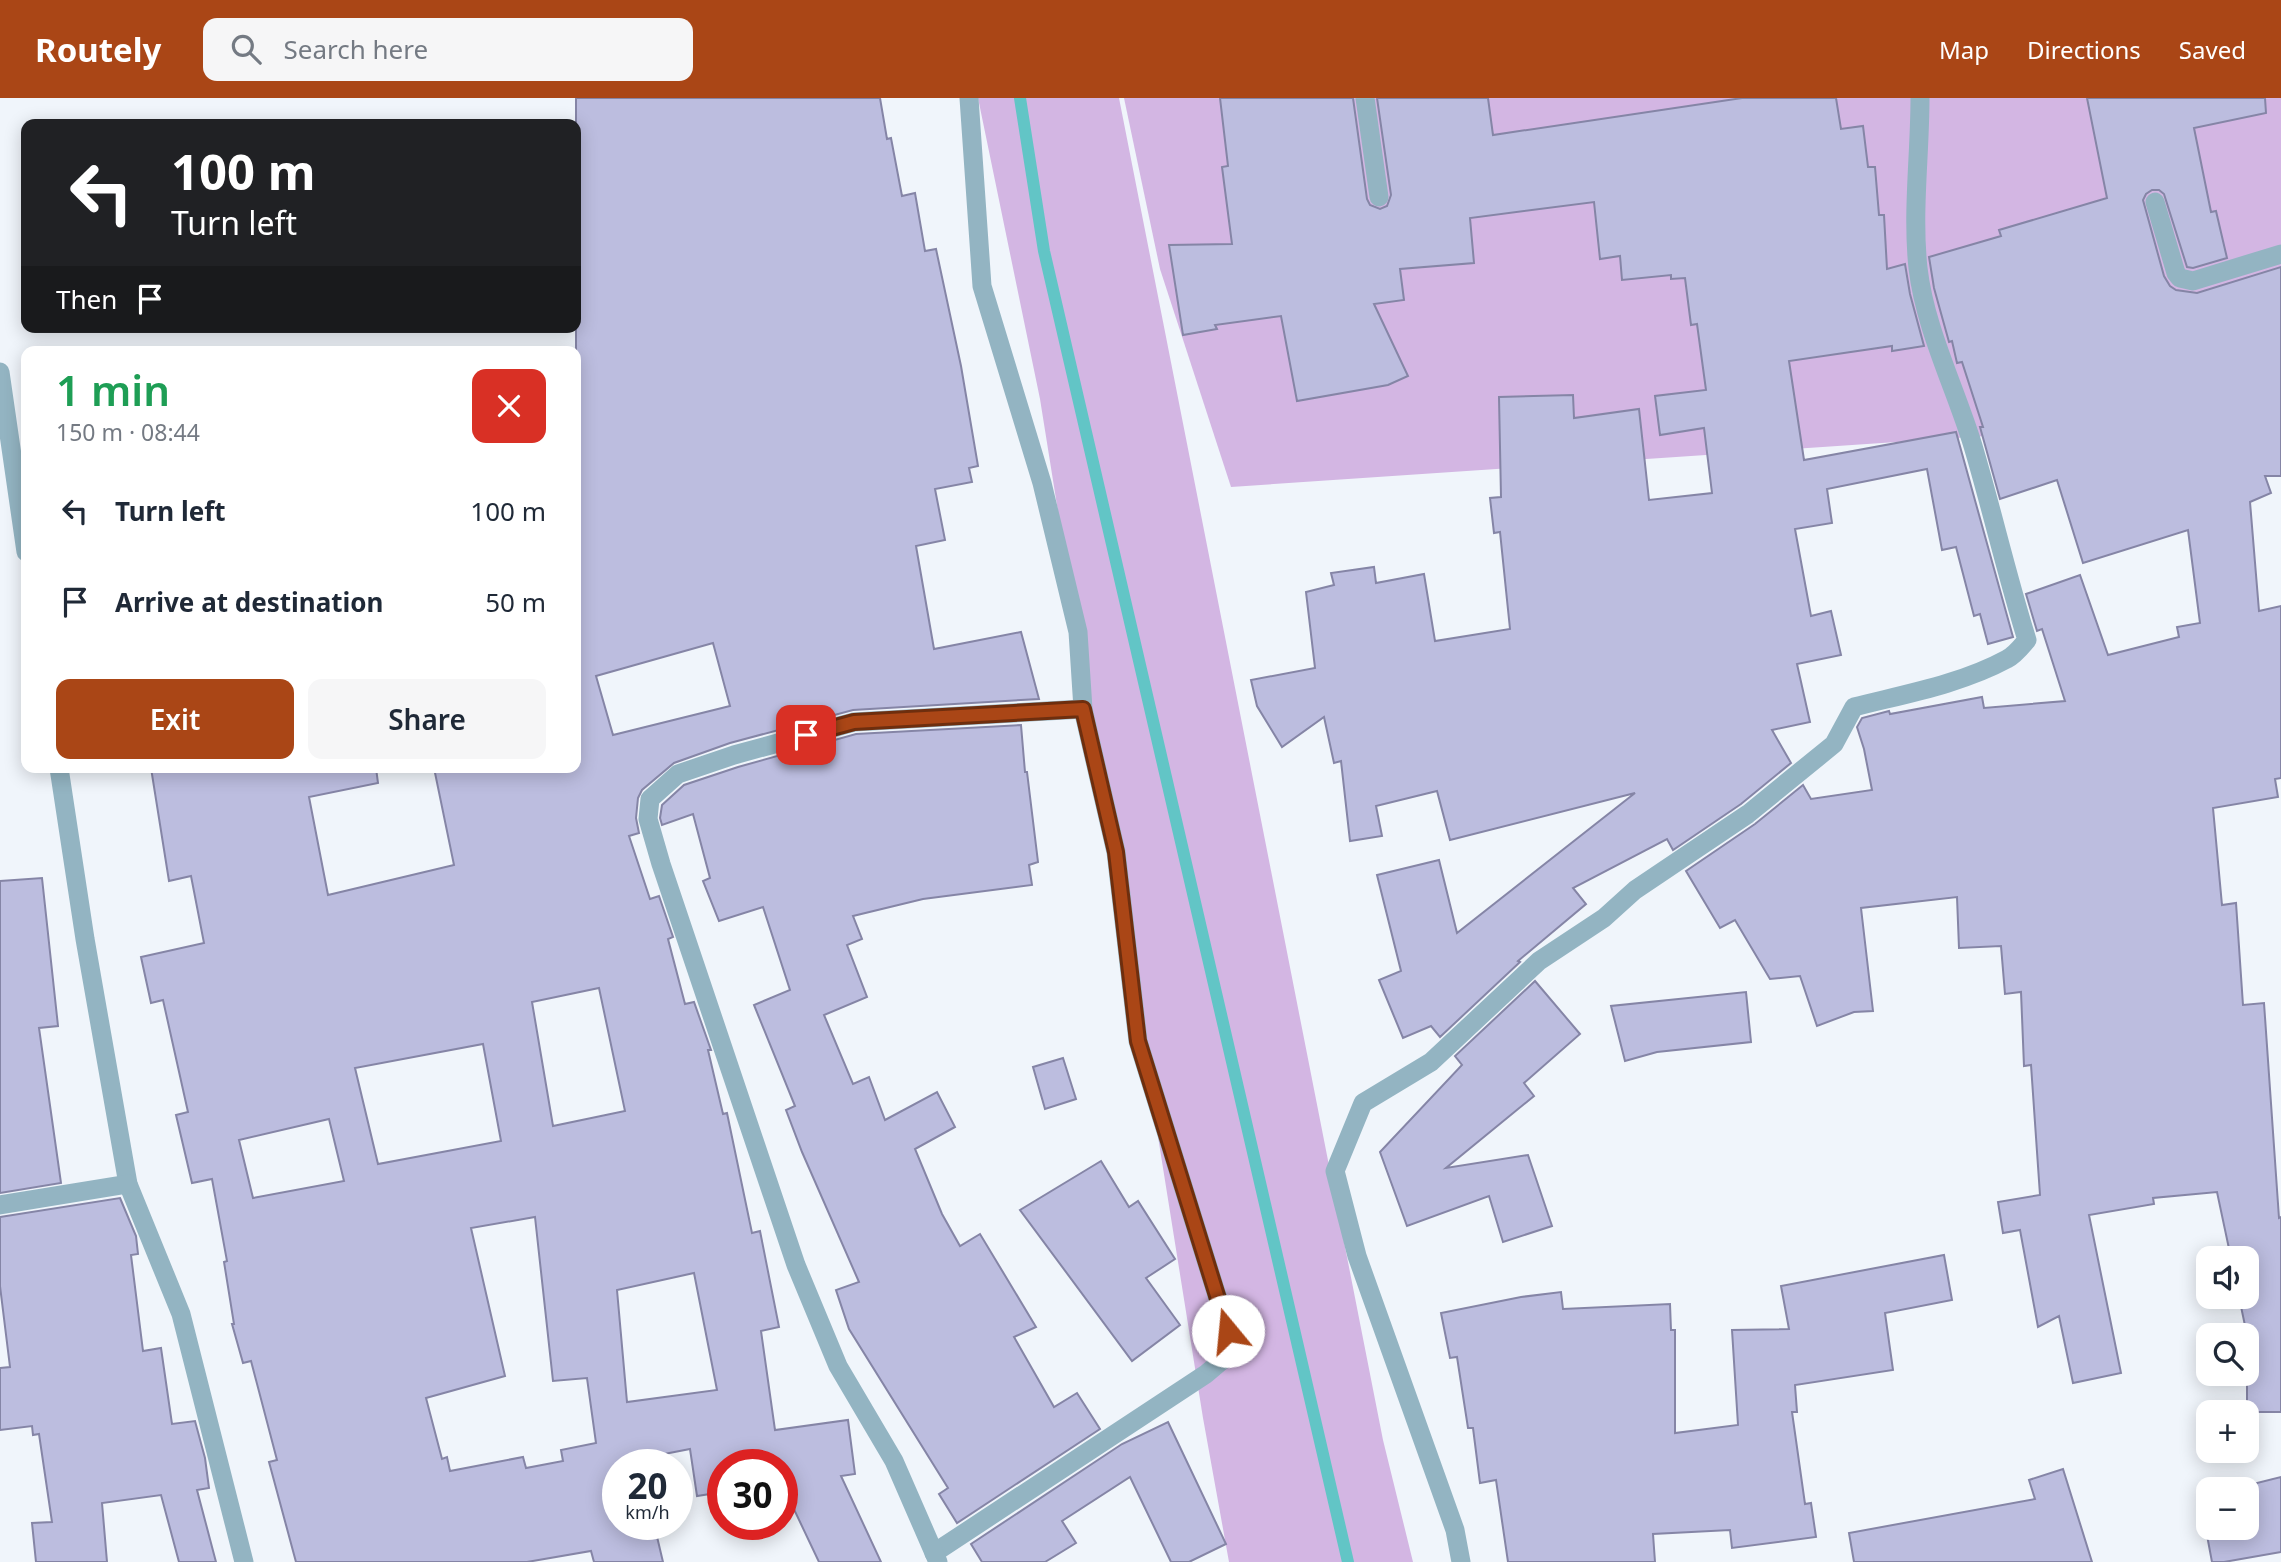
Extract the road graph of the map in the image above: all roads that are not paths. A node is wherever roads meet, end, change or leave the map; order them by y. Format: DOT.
graph roads {
  1 [pos="969,98"];
  2 [pos="1365,98"];
  3 [pos="1920,98"];
  4 [pos="1379,197"];
  5 [pos="2155,202"];
  6 [pos="2281,254"];
  7 [pos="0,372"];
  8 [pos="21,517"];
  9 [pos="1083,709"];
  10 [pos="60,773"];
  11 [pos="128,1184"];
  12 [pos="0,1205"];
  13 [pos="936,1558"];
  14 [pos="244,1562"];
  15 [pos="1461,1562"];
  1 -- 9 [label="street"];
  2 -- 4 [label="street"];
  3 -- 15 [label="street"];
  5 -- 6 [label="street"];
  7 -- 8 [label="street"];
  9 -- 13 [label="street"];
  9 -- 13 [label="street"];
  10 -- 11 [label="street"];
  11 -- 12 [label="street"];
  11 -- 14 [label="street"];
}
